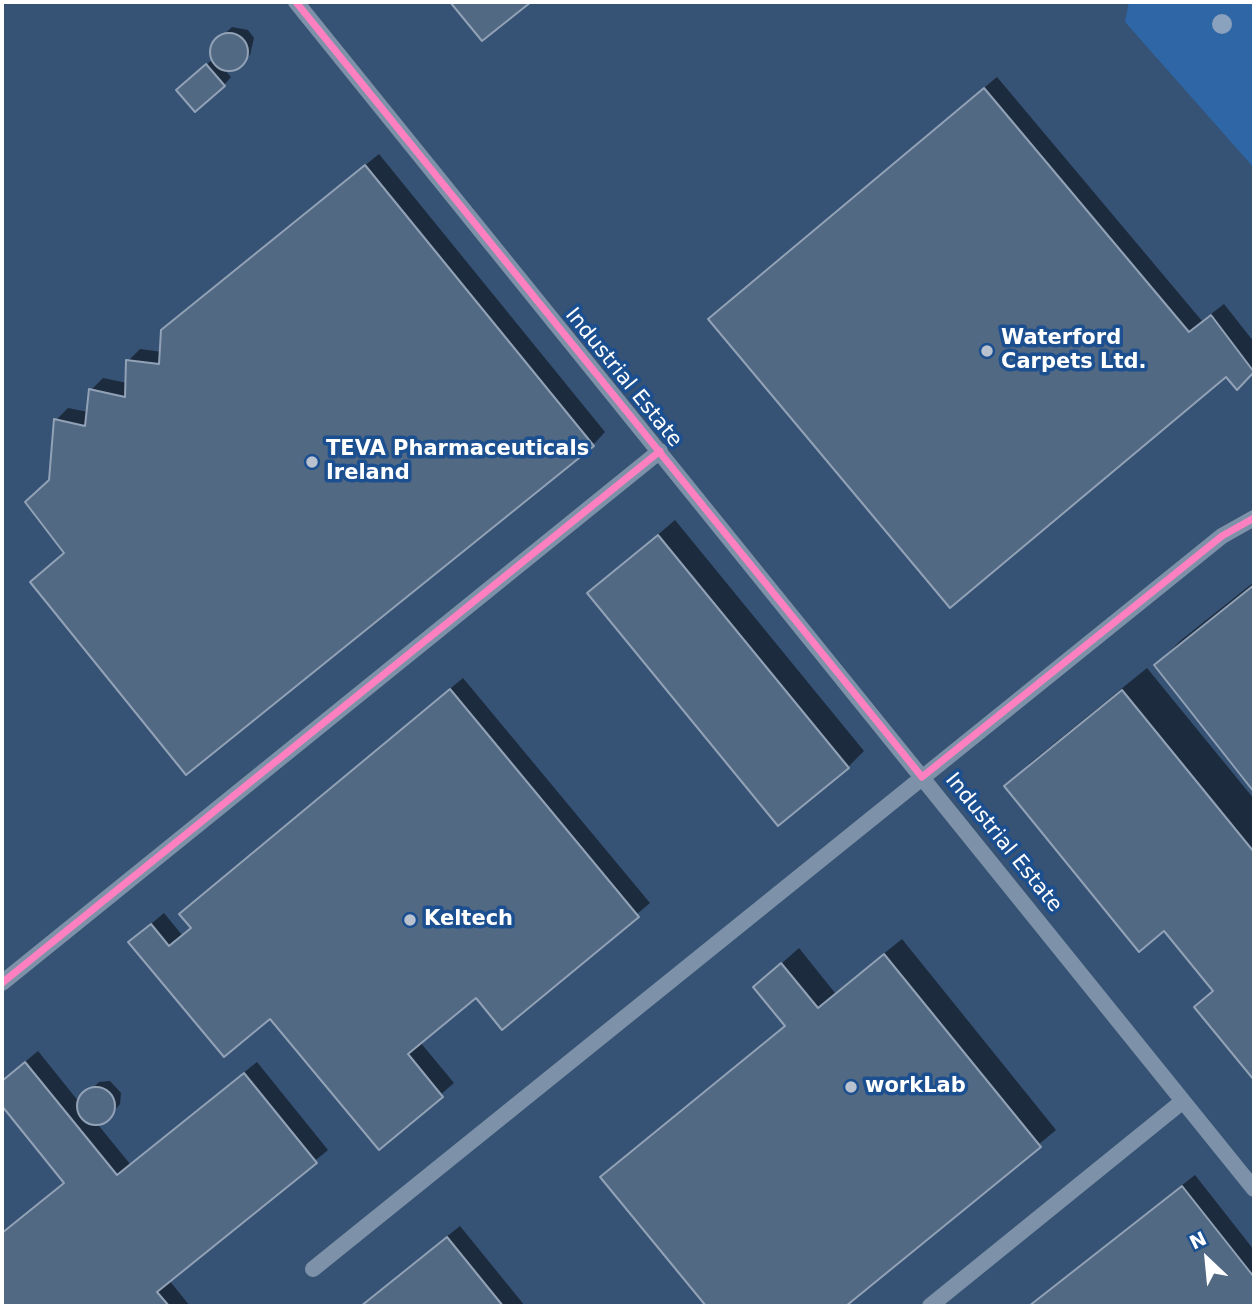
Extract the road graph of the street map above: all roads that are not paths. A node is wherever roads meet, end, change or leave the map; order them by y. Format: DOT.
graph roads {
  1 [pos="296,2"];
  2 [pos="660,451"];
  3 [pos="1254,518"];
  4 [pos="922,777"];
  5 [pos="2,983"];
  6 [pos="1183,1101"];
  7 [pos="1254,1189"];
  8 [pos="313,1269"];
  9 [pos="930,1306"];
  1 -- 2 [label="lane, Industrial Estate"];
  2 -- 4 [label="lane, Industrial Estate"];
  2 -- 5 [label="lane"];
  3 -- 4 [label="lane"];
  4 -- 6 [label="lane, Industrial Estate"];
  4 -- 8 [label="lane"];
  6 -- 7 [label="lane, Industrial Estate"];
  6 -- 9 [label="lane"];
}
